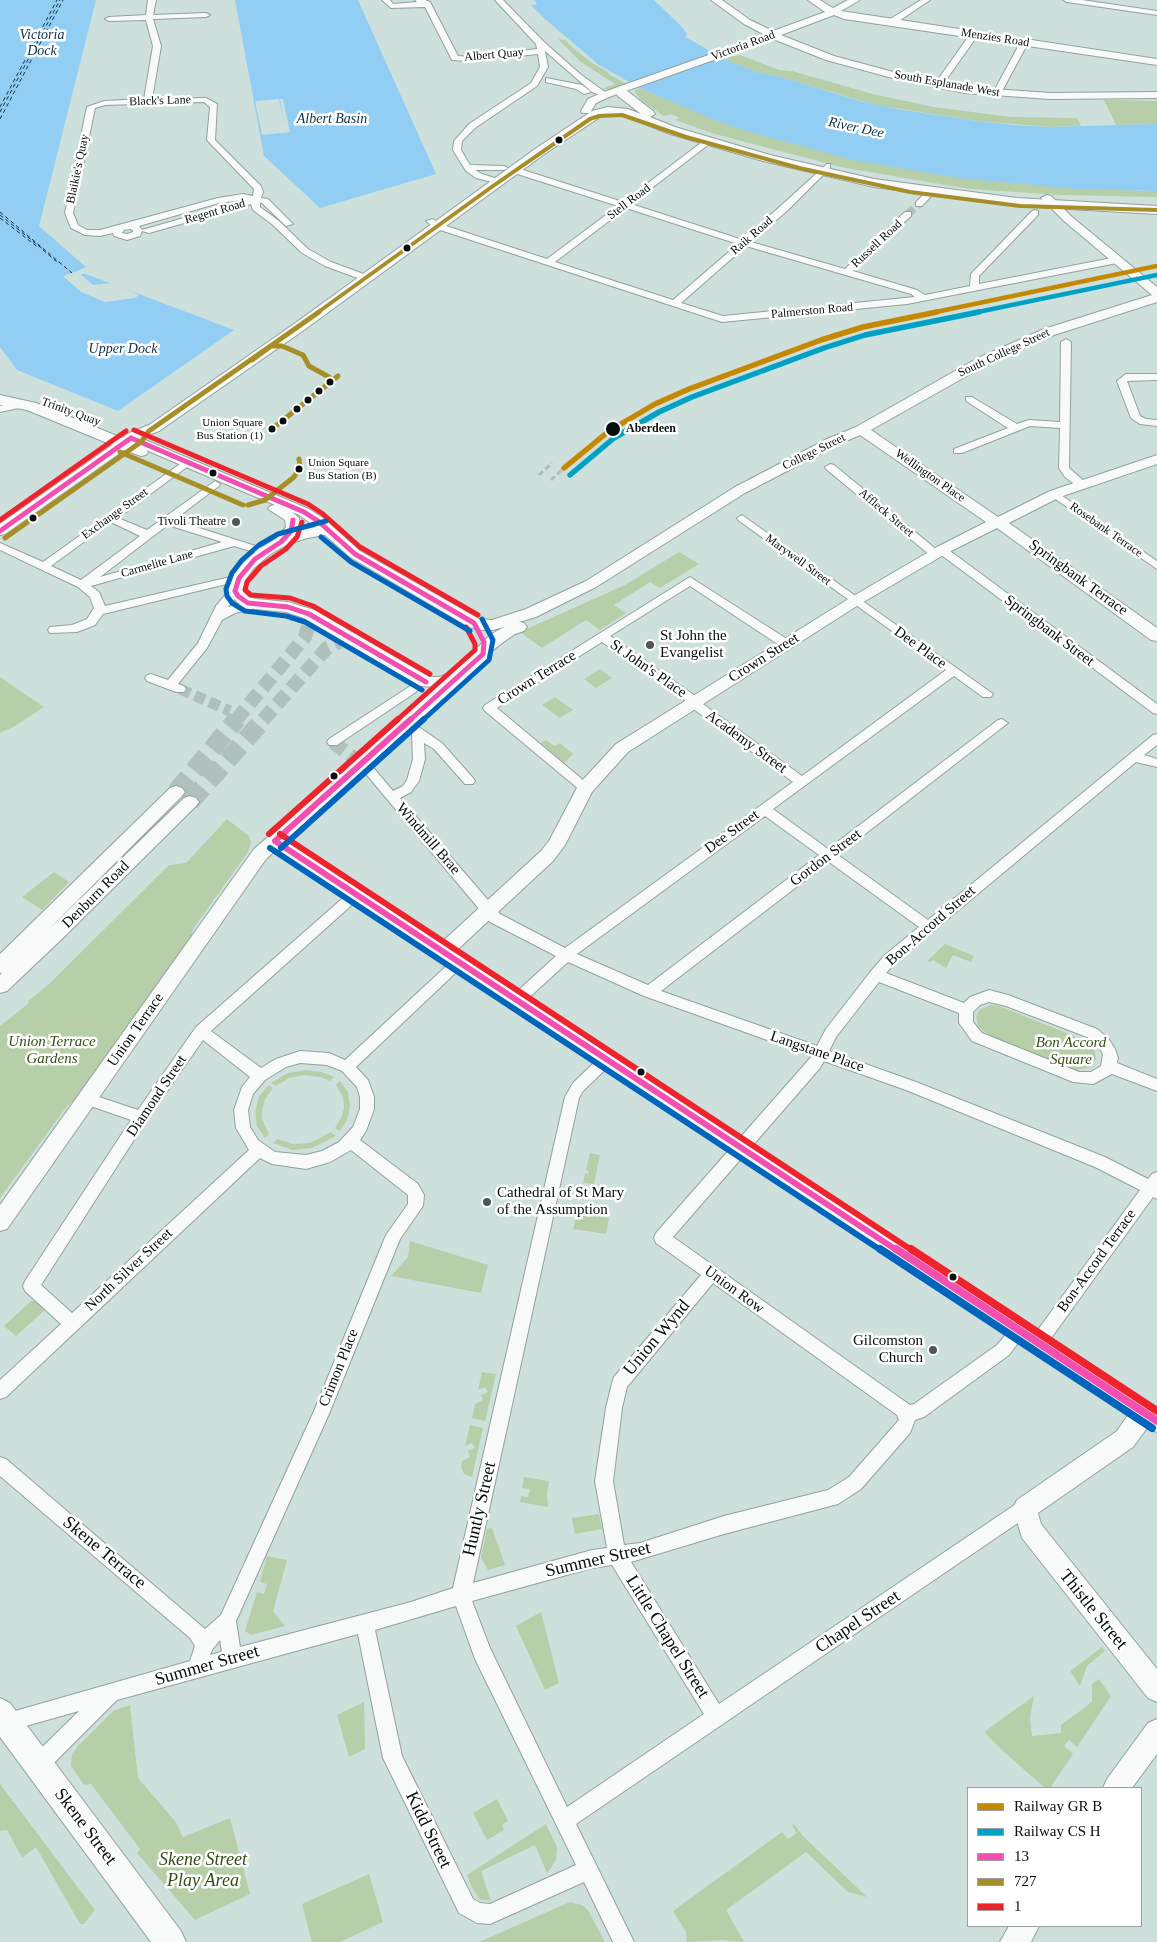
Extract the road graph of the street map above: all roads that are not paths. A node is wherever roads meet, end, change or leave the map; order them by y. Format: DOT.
graph roads {
  1 [pos="152,0"];
  2 [pos="386,0"];
  3 [pos="419,0"];
  4 [pos="499,0"];
  5 [pos="716,0"];
  6 [pos="813,0"];
  7 [pos="855,0"];
  8 [pos="926,0"];
  9 [pos="1067,0"];
  10 [pos="1094,2"];
  11 [pos="428,6"];
  12 [pos="833,12"];
  13 [pos="1157,13"];
  14 [pos="206,15"];
  15 [pos="149,18"];
  16 [pos="109,19"];
  17 [pos="890,23"];
  18 [pos="773,35"];
  19 [pos="974,35"];
  20 [pos="1024,43"];
  21 [pos="542,48"];
  22 [pos="717,55"];
  23 [pos="562,62"];
  24 [pos="1157,62"];
  25 [pos="544,67"];
  26 [pos="568,68"];
  27 [pos="549,80"];
  28 [pos="938,85"];
  29 [pos="527,90"];
  30 [pos="997,93"];
  31 [pos="615,96"];
  32 [pos="1157,96"];
  33 [pos="594,100"];
  34 [pos="148,102"];
  35 [pos="104,103"];
  36 [pos="591,112"];
  37 [pos="650,115"];
  38 [pos="709,141"];
  39 [pos="466,167"];
  40 [pos="509,169"];
  41 [pos="825,169"];
  42 [pos="493,180"];
  43 [pos="931,192"];
  44 [pos="256,199"];
  45 [pos="1050,201"];
  46 [pos="1157,201"];
  47 [pos="919,204"];
  48 [pos="625,205"];
  49 [pos="1080,206"];
  50 [pos="1157,210"];
  51 [pos="1035,213"];
  52 [pos="908,214"];
  53 [pos="1068,219"];
  54 [pos="433,224"];
  55 [pos="134,230"];
  56 [pos="745,242"];
  57 [pos="1117,260"];
  58 [pos="548,263"];
  59 [pos="365,273"];
  60 [pos="846,273"];
  61 [pos="975,288"];
  62 [pos="1157,292"];
  63 [pos="924,298"];
  64 [pos="1157,298"];
  65 [pos="674,304"];
  66 [pos="1064,348"];
  67 [pos="1157,377"];
  68 [pos="0,393"];
  69 [pos="0,400"];
  70 [pos="969,400"];
  71 [pos="25,404"];
  72 [pos="0,409"];
  73 [pos="1157,423"];
  74 [pos="1064,425"];
  75 [pos="1016,428"];
  76 [pos="861,430"];
  77 [pos="133,436"];
  78 [pos="958,451"];
  79 [pos="1157,459"];
  80 [pos="182,465"];
  81 [pos="823,477"];
  82 [pos="216,484"];
  83 [pos="1081,484"];
  84 [pos="1055,494"];
  85 [pos="110,518"];
  86 [pos="742,518"];
  87 [pos="166,521"];
  88 [pos="998,522"];
  89 [pos="327,530"];
  90 [pos="0,531"];
  91 [pos="148,535"];
  92 [pos="281,542"];
  93 [pos="232,543"];
  94 [pos="0,546"];
  95 [pos="264,552"];
  96 [pos="938,552"];
  97 [pos="1157,566"];
  98 [pos="43,567"];
  99 [pos="690,581"];
  100 [pos="82,585"];
  101 [pos="237,585"];
  102 [pos="855,600"];
  103 [pos="255,604"];
  104 [pos="99,611"];
  105 [pos="218,617"];
  106 [pos="474,623"];
  107 [pos="54,630"];
  108 [pos="602,636"];
  109 [pos="1157,636"];
  110 [pos="490,644"];
  111 [pos="786,644"];
  112 [pos="953,671"];
  113 [pos="460,675"];
  114 [pos="151,678"];
  115 [pos="419,685"];
  116 [pos="176,687"];
  117 [pos="986,694"];
  118 [pos="693,702"];
  119 [pos="421,710"];
  120 [pos="1157,710"];
  121 [pos="1002,723"];
  122 [pos="412,728"];
  123 [pos="1157,738"];
  124 [pos="333,742"];
  125 [pos="1134,757"];
  126 [pos="1157,763"];
  127 [pos="364,766"];
  128 [pos="469,781"];
  129 [pos="800,781"];
  130 [pos="585,788"];
  131 [pos="392,797"];
  132 [pos="764,809"];
  133 [pos="275,841"];
  134 [pos="829,856"];
  135 [pos="356,895"];
  136 [pos="489,910"];
  137 [pos="928,927"];
  138 [pos="443,952"];
  139 [pos="566,954"];
  140 [pos="459,963"];
  141 [pos="0,966"];
  142 [pos="876,975"];
  143 [pos="0,986"];
  144 [pos="649,992"];
  145 [pos="517,1000"];
  146 [pos="966,1010"];
  147 [pos="200,1031"];
  148 [pos="821,1053"];
  149 [pos="606,1060"];
  150 [pos="1109,1066"];
  151 [pos="348,1067"];
  152 [pos="260,1076"];
  153 [pos="1157,1085"];
  154 [pos="87,1099"];
  155 [pos="142,1118"];
  156 [pos="350,1141"];
  157 [pos="741,1149"];
  158 [pos="259,1150"];
  159 [pos="1155,1186"];
  160 [pos="0,1222"];
  161 [pos="711,1274"];
  162 [pos="72,1324"];
  163 [pos="1029,1337"];
  164 [pos="0,1391"];
  165 [pos="904,1412"];
  166 [pos="1151,1417"];
  167 [pos="0,1465"];
  168 [pos="1021,1520"];
  169 [pos="617,1557"];
  170 [pos="461,1595"];
  171 [pos="227,1621"];
  172 [pos="365,1623"];
  173 [pos="205,1644"];
  174 [pos="232,1659"];
  175 [pos="196,1668"];
  176 [pos="1157,1689"];
  177 [pos="111,1693"];
  178 [pos="4,1718"];
  179 [pos="717,1718"];
  180 [pos="1157,1732"];
  181 [pos="39,1764"];
  182 [pos="1117,1787"];
  183 [pos="563,1822"];
  184 [pos="588,1870"];
  185 [pos="1023,1927"];
  186 [pos="170,1942"];
  187 [pos="624,1942"];
  188 [pos="1014,1942"];
  1 -- 15 [label="street"];
  2 -- 11 [label="street"];
  3 -- 11 [label="street"];
  4 -- 21 [label="street"];
  5 -- 18 [label="street, South Esplanade West"];
  6 -- 12 [label="street"];
  7 -- 12 [label="street, Victoria Road"];
  8 -- 17 [label="street"];
  9 -- 10 [label="street"];
  10 -- 13 [label="street"];
  11 -- 21 [label="street, Albert Quay"];
  12 -- 17 [label="street, Menzies Road"];
  12 -- 18 [label="street, Victoria Road"];
  14 -- 15 [label="street"];
  15 -- 16 [label="street"];
  15 -- 34 [label="street"];
  17 -- 19 [label="street, Menzies Road"];
  18 -- 22 [label="street, Victoria Road"];
  18 -- 28 [label="street, South Esplanade West"];
  19 -- 20 [label="street, Menzies Road"];
  19 -- 28 [label="street"];
  20 -- 24 [label="street, Menzies Road"];
  20 -- 30 [label="street"];
  21 -- 23 [label="street"];
  21 -- 25 [label="street"];
  21 -- 29 [label="street"];
  22 -- 31 [label="street, Victoria Road"];
  23 -- 25 [label="street"];
  23 -- 26 [label="street"];
  25 -- 29 [label="street"];
  26 -- 27 [label="street"];
  26 -- 31 [label="street"];
  27 -- 29 [label="street"];
  27 -- 33 [label="street"];
  28 -- 30 [label="street, South Esplanade West"];
  29 -- 39 [label="street"];
  30 -- 32 [label="street, South Esplanade West"];
  31 -- 33 [label="street"];
  31 -- 36 [label="main road"];
  31 -- 37 [label="main road"];
  31 -- 37 [label="main road"];
  33 -- 36 [label="street"];
  34 -- 35 [label="street, Black's Lane"];
  34 -- 44 [label="street, Black's Lane"];
  35 -- 55 [label="street, Blaikie's Quay"];
  36 -- 38 [label="main road"];
  36 -- 40 [label="main road"];
  37 -- 41 [label="main road"];
  38 -- 41 [label="main road"];
  38 -- 48 [label="street, Stell Road"];
  39 -- 40 [label="street"];
  39 -- 42 [label="street"];
  40 -- 42 [label="main road"];
  40 -- 48 [label="street"];
  41 -- 43 [label="main road"];
  41 -- 45 [label="main road"];
  41 -- 56 [label="street, Raik Road"];
  42 -- 54 [label="main road"];
  43 -- 45 [label="main road"];
  43 -- 47 [label="street"];
  44 -- 55 [label="street, Regent Road"];
  44 -- 59 [label="street"];
  45 -- 46 [label="main road"];
  45 -- 49 [label="main road"];
  45 -- 53 [label="street"];
  48 -- 56 [label="street"];
  48 -- 58 [label="street, Stell Road"];
  49 -- 50 [label="main road"];
  49 -- 53 [label="main road"];
  51 -- 61 [label="street"];
  52 -- 60 [label="street, Russell Road"];
  53 -- 57 [label="street"];
  54 -- 58 [label="street, Palmerston Road"];
  54 -- 59 [label="main road"];
  56 -- 60 [label="street"];
  56 -- 65 [label="street, Raik Road"];
  57 -- 61 [label="street, Palmerston Road"];
  57 -- 62 [label="street"];
  58 -- 65 [label="street, Palmerston Road"];
  59 -- 77 [label="main road"];
  59 -- 77 [label="main road"];
  60 -- 63 [label="street"];
  61 -- 63 [label="street, Palmerston Road"];
  63 -- 65 [label="street, Palmerston Road"];
  64 -- 76 [label="street, South College Street"];
  66 -- 74 [label="street"];
  67 -- 73 [label="street"];
  68 -- 77 [label="main road, Trinity Quay"];
  69 -- 71 [label="main road, Trinity Quay"];
  70 -- 75 [label="street"];
  71 -- 72 [label="street"];
  71 -- 77 [label="main road, Trinity Quay"];
  74 -- 75 [label="street"];
  74 -- 83 [label="street"];
  75 -- 78 [label="street"];
  76 -- 88 [label="street, Wellington Place"];
  76 -- 106 [label="street, College Street"];
  76 -- 110 [label="street, College Street"];
  77 -- 80 [label="street"];
  77 -- 90 [label="street"];
  79 -- 83 [label="street, Crown Street"];
  80 -- 82 [label="street"];
  80 -- 85 [label="street, Exchange Street"];
  80 -- 89 [label="street"];
  81 -- 96 [label="street, Affleck Street"];
  82 -- 87 [label="street"];
  82 -- 92 [label="street"];
  83 -- 84 [label="street, Crown Street"];
  84 -- 88 [label="street, Crown Street"];
  84 -- 97 [label="street, Rosebank Terrace"];
  85 -- 91 [label="street"];
  85 -- 98 [label="street, Exchange Street"];
  86 -- 102 [label="street, Marywell Street"];
  87 -- 91 [label="street"];
  87 -- 93 [label="street"];
  88 -- 96 [label="street, Crown Street"];
  88 -- 109 [label="street, Springbank Terrace"];
  89 -- 92 [label="street"];
  89 -- 106 [label="street"];
  91 -- 100 [label="street"];
  92 -- 95 [label="street"];
  93 -- 95 [label="street"];
  93 -- 100 [label="street, Carmelite Lane"];
  94 -- 98 [label="street"];
  95 -- 101 [label="street"];
  96 -- 102 [label="street, Crown Street"];
  96 -- 120 [label="street, Springbank Street"];
  98 -- 100 [label="street"];
  99 -- 108 [label="street, Crown Terrace"];
  99 -- 111 [label="street"];
  100 -- 104 [label="street"];
  101 -- 103 [label="street"];
  101 -- 104 [label="street"];
  101 -- 105 [label="street"];
  102 -- 111 [label="street, Crown Street"];
  102 -- 112 [label="street, Dee Place"];
  103 -- 105 [label="street"];
  103 -- 115 [label="street"];
  104 -- 107 [label="street"];
  105 -- 116 [label="street"];
  106 -- 110 [label="street"];
  108 -- 118 [label="street, St John's Place"];
  108 -- 130 [label="street, Crown Terrace"];
  110 -- 113 [label="street, Union Terrace"];
  111 -- 118 [label="street, Crown Street"];
  112 -- 117 [label="street, Dee Place"];
  112 -- 129 [label="street, Dee Street"];
  113 -- 115 [label="street"];
  113 -- 119 [label="street, Union Terrace"];
  114 -- 116 [label="street"];
  115 -- 119 [label="street"];
  115 -- 124 [label="street"];
  118 -- 129 [label="street, Academy Street"];
  118 -- 130 [label="street, Crown Street"];
  119 -- 122 [label="street, Union Terrace"];
  121 -- 134 [label="street, Gordon Street"];
  122 -- 127 [label="street, Union Terrace"];
  122 -- 128 [label="street"];
  122 -- 131 [label="street"];
  123 -- 125 [label="street, Bon-Accord Street"];
  125 -- 126 [label="street"];
  125 -- 137 [label="street, Bon-Accord Street"];
  127 -- 131 [label="street, Windmill Brae"];
  127 -- 133 [label="street, Union Terrace"];
  129 -- 132 [label="street, Dee Street"];
  130 -- 136 [label="street, Crown Street"];
  131 -- 136 [label="street, Windmill Brae"];
  132 -- 134 [label="street"];
  132 -- 139 [label="street, Dee Street"];
  133 -- 135 [label="street"];
  133 -- 154 [label="street, Union Terrace"];
  134 -- 137 [label="street"];
  134 -- 144 [label="street, Gordon Street"];
  135 -- 138 [label="street"];
  135 -- 147 [label="street, Diamond Street"];
  136 -- 138 [label="street, Crown Street"];
  136 -- 139 [label="street, Langstane Place"];
  137 -- 142 [label="street, Bon-Accord Street"];
  138 -- 140 [label="street"];
  139 -- 144 [label="street, Langstane Place"];
  139 -- 145 [label="street, Dee Street"];
  140 -- 145 [label="street"];
  140 -- 151 [label="street"];
  141 -- 143 [label="street, Denburn Road"];
  142 -- 146 [label="street"];
  142 -- 148 [label="street, Bon-Accord Street"];
  144 -- 148 [label="street, Langstane Place"];
  145 -- 149 [label="street"];
  146 -- 150 [label="street"];
  146 -- 150 [label="street"];
  147 -- 152 [label="street"];
  147 -- 155 [label="street, Diamond Street"];
  148 -- 157 [label="street, Bon-Accord Street"];
  148 -- 159 [label="street, Langstane Place"];
  149 -- 157 [label="street"];
  149 -- 170 [label="street, Huntly Street"];
  150 -- 153 [label="street"];
  151 -- 152 [label="street"];
  151 -- 156 [label="street"];
  152 -- 158 [label="street"];
  154 -- 155 [label="street"];
  154 -- 160 [label="street, Union Terrace"];
  155 -- 162 [label="street, Diamond Street"];
  156 -- 158 [label="street"];
  156 -- 171 [label="street, Crimon Place"];
  157 -- 161 [label="street, Union Row"];
  157 -- 163 [label="street"];
  158 -- 162 [label="street, North Silver Street"];
  159 -- 163 [label="street, Bon-Accord Terrace"];
  161 -- 165 [label="street, Union Row"];
  161 -- 169 [label="street, Union Wynd"];
  162 -- 164 [label="street, North Silver Street"];
  163 -- 165 [label="street"];
  163 -- 166 [label="street"];
  165 -- 169 [label="street, Summer Street"];
  166 -- 168 [label="street, Chapel Street"];
  167 -- 173 [label="street, Skene Terrace"];
  168 -- 176 [label="street, Thistle Street"];
  168 -- 179 [label="street, Chapel Street"];
  169 -- 170 [label="street, Summer Street"];
  169 -- 179 [label="street, Little Chapel Street"];
  170 -- 172 [label="street, Summer Street"];
  170 -- 183 [label="street"];
  171 -- 173 [label="street, Crimon Place"];
  171 -- 174 [label="street"];
  172 -- 174 [label="street, Summer Street"];
  172 -- 184 [label="street, Kidd Street"];
  173 -- 175 [label="street, Crimon Place"];
  174 -- 175 [label="street, Summer Street"];
  175 -- 177 [label="street, Summer Street"];
  177 -- 178 [label="street, Summer Street"];
  177 -- 181 [label="street, Summer Street"];
  178 -- 181 [label="main road, Skene Street"];
  179 -- 183 [label="street, Chapel Street"];
  180 -- 182 [label="street"];
  181 -- 186 [label="main road, Skene Street"];
  183 -- 184 [label="street"];
  184 -- 187 [label="street"];
  185 -- 188 [label="street"];
}
